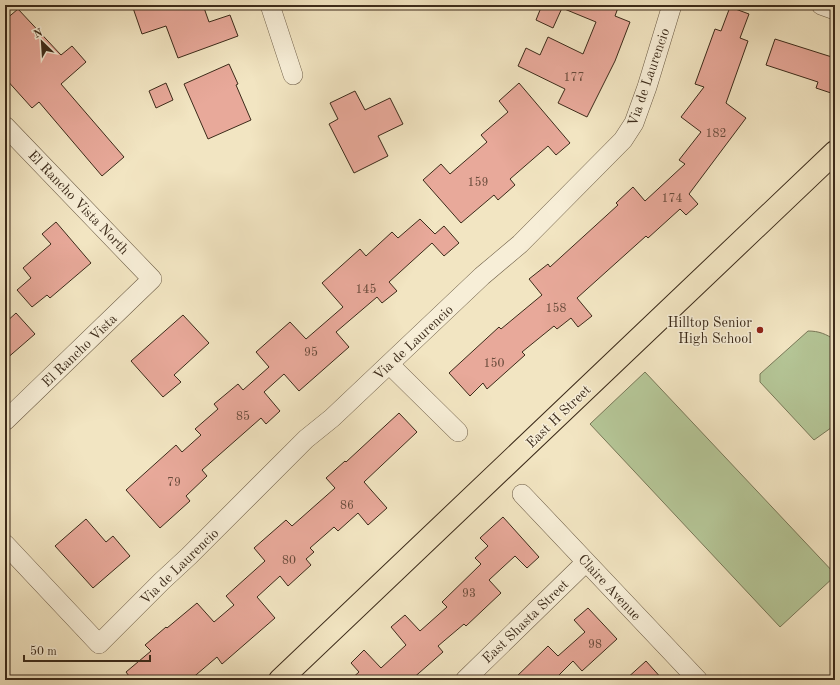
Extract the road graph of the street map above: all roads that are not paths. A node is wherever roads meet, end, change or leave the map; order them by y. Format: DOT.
graph roads {
  1 [pos="270,5"];
  2 [pos="672,5"];
  3 [pos="821,5"];
  4 [pos="835,10"];
  5 [pos="293,75"];
  6 [pos="5,126"];
  7 [pos="835,152"];
  8 [pos="152,279"];
  9 [pos="389,364"];
  10 [pos="5,421"];
  11 [pos="458,432"];
  12 [pos="522,494"];
  13 [pos="5,544"];
  14 [pos="586,562"];
  15 [pos="280,680"];
  16 [pos="464,680"];
  17 [pos="698,680"];
  1 -- 5 [label="street"];
  2 -- 9 [label="street, Via de Laurencio"];
  3 -- 4 [label="street"];
  6 -- 8 [label="street, El Rancho Vista North"];
  7 -- 15 [label="main road, East H Street"];
  8 -- 10 [label="street, El Rancho Vista"];
  9 -- 11 [label="street"];
  9 -- 13 [label="street, Via de Laurencio"];
  12 -- 14 [label="street, Claire Avenue"];
  14 -- 16 [label="street, East Shasta Street"];
  14 -- 17 [label="street, Claire Avenue"];
}
